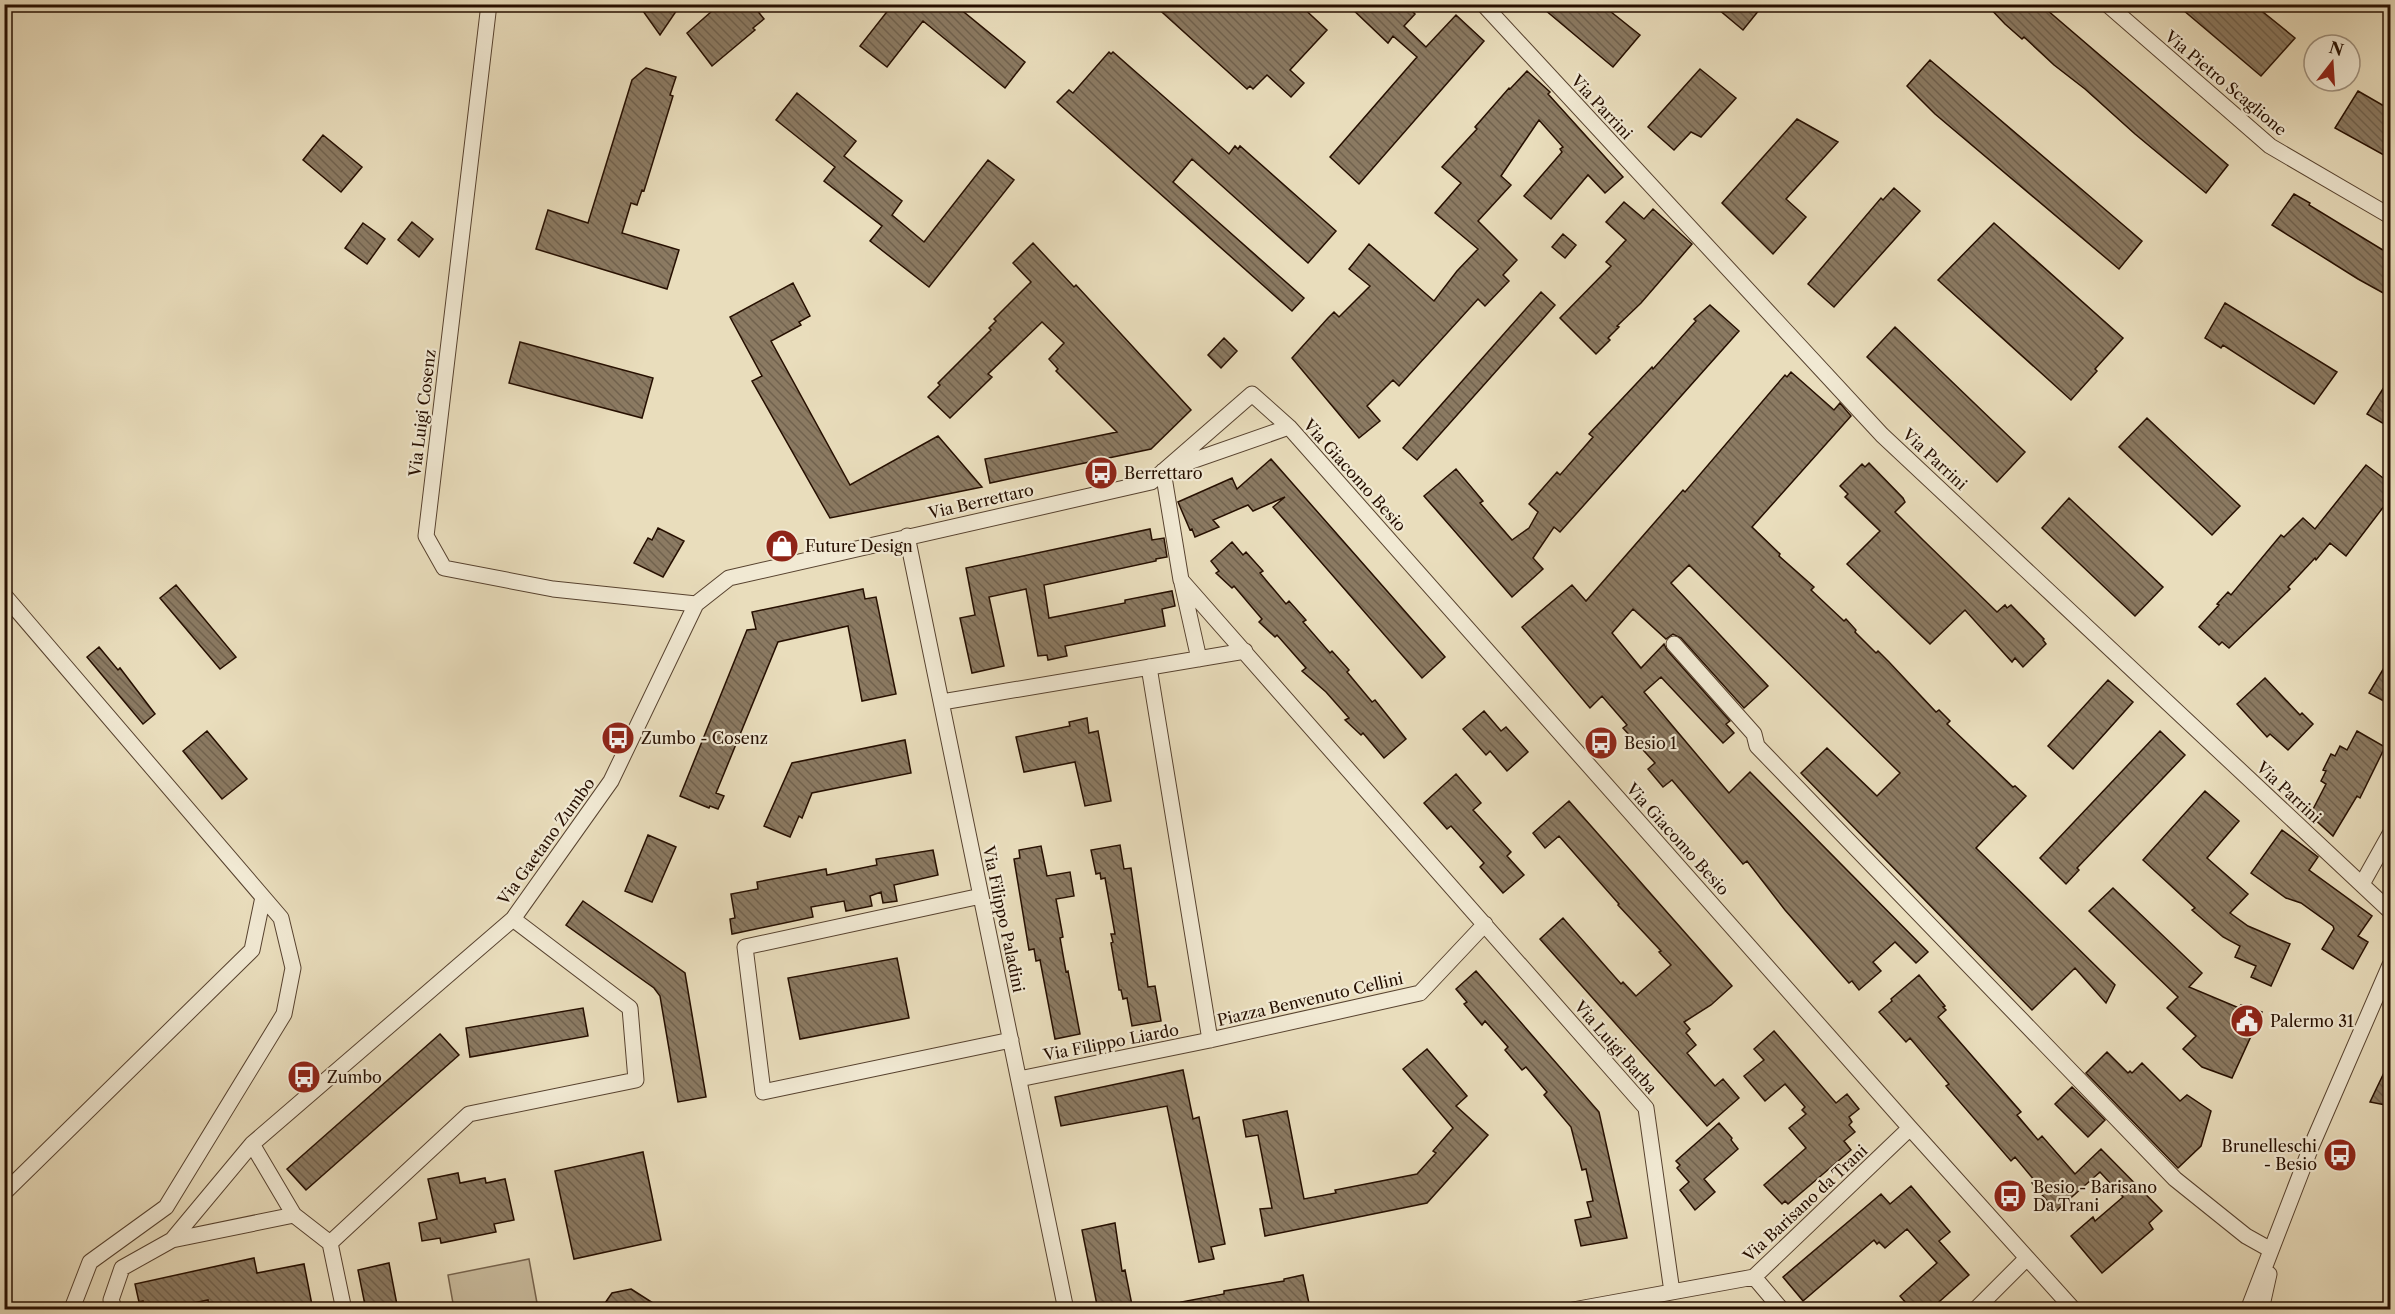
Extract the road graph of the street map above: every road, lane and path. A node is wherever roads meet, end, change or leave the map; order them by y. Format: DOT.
graph roads {
  1 [pos="489,4"];
  2 [pos="1483,4"];
  3 [pos="2107,4"];
  4 [pos="2391,216"];
  5 [pos="1252,394"];
  6 [pos="1289,427"];
  7 [pos="1163,471"];
  8 [pos="908,536"];
  9 [pos="1181,580"];
  10 [pos="4,594"];
  11 [pos="696,604"];
  12 [pos="1674,644"];
  13 [pos="1245,651"];
  14 [pos="1199,659"];
  15 [pos="1149,667"];
  16 [pos="942,702"];
  17 [pos="2391,834"];
  18 [pos="2362,884"];
  19 [pos="981,896"];
  20 [pos="263,897"];
  21 [pos="2391,911"];
  22 [pos="513,919"];
  23 [pos="1485,924"];
  24 [pos="2391,965"];
  25 [pos="1011,1040"];
  26 [pos="1210,1040"];
  27 [pos="1019,1078"];
  28 [pos="1910,1128"];
  29 [pos="252,1144"];
  30 [pos="4,1193"];
  31 [pos="294,1215"];
  32 [pos="172,1240"];
  33 [pos="330,1243"];
  34 [pos="2271,1250"];
  35 [pos="2027,1258"];
  36 [pos="1754,1277"];
  37 [pos="1672,1292"];
  38 [pos="74,1310"];
  39 [pos="116,1310"];
  40 [pos="344,1310"];
  41 [pos="1066,1310"];
  42 [pos="1574,1310"];
  43 [pos="1782,1310"];
  44 [pos="1975,1310"];
  45 [pos="2074,1310"];
  46 [pos="2248,1310"];
  47 [pos="2261,1310"];
  1 -- 11 [label="street, Via Luigi Cosenz"];
  2 -- 18 [label="street, Via Parrini"];
  3 -- 4 [label="street, Via Pietro Scaglione"];
  5 -- 6 [label="street, Via Giacomo Besio"];
  5 -- 7 [label="street, Via Berrettaro"];
  6 -- 7 [label="street"];
  6 -- 28 [label="street, Via Giacomo Besio"];
  7 -- 8 [label="street, Via Berrettaro"];
  7 -- 9 [label="street"];
  8 -- 11 [label="street, Via Berrettaro"];
  8 -- 16 [label="street, Via Filippo Paladini"];
  9 -- 13 [label="street"];
  9 -- 14 [label="street"];
  10 -- 20 [label="street"];
  11 -- 22 [label="street, Via Gaetano Zumbo"];
  12 -- 34 [label="street"];
  13 -- 14 [label="street"];
  13 -- 23 [label="street"];
  14 -- 15 [label="street"];
  15 -- 16 [label="street"];
  15 -- 26 [label="street, Piazza Benvenuto Cellini"];
  16 -- 19 [label="street, Via Filippo Paladini"];
  17 -- 18 [label="street"];
  18 -- 21 [label="street, Via Parrini"];
  19 -- 25 [label="street, Via Filippo Paladini"];
  19 -- 25 [label="street"];
  20 -- 30 [label="street"];
  20 -- 38 [label="street"];
  22 -- 29 [label="street, Via Gaetano Zumbo"];
  22 -- 33 [label="street"];
  23 -- 26 [label="street, Piazza Benvenuto Cellini"];
  23 -- 37 [label="street, Via Luigi Barba"];
  24 -- 34 [label="street"];
  25 -- 27 [label="street, Via Filippo Paladini"];
  26 -- 27 [label="street, Via Filippo Liardo"];
  27 -- 41 [label="street, Via Filippo Paladini"];
  28 -- 35 [label="street, Via Giacomo Besio"];
  28 -- 36 [label="street, Via Barisano da Trani"];
  29 -- 31 [label="street"];
  29 -- 32 [label="street, Via Gaetano Zumbo"];
  31 -- 32 [label="street"];
  31 -- 33 [label="street"];
  32 -- 39 [label="street"];
  33 -- 40 [label="street"];
  34 -- 46 [label="street"];
  34 -- 47 [label="street"];
  35 -- 44 [label="street"];
  35 -- 45 [label="street, Via Giacomo Besio"];
  36 -- 37 [label="street, Via Barisano da Trani"];
  36 -- 43 [label="street"];
  37 -- 42 [label="street, Via Barisano da Trani"];
}
